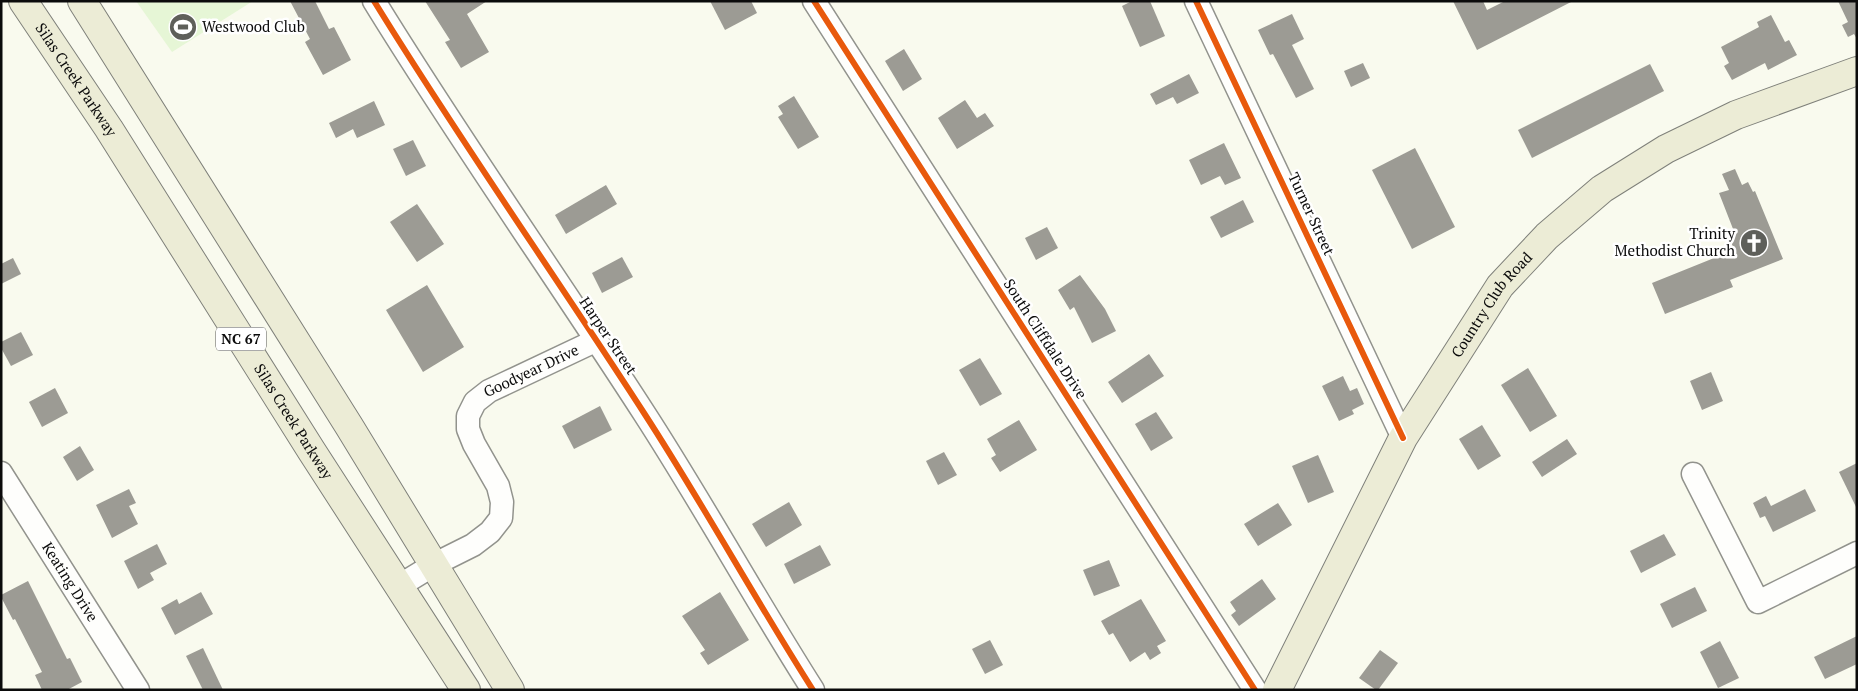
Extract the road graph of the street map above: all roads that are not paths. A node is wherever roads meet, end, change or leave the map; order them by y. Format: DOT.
graph roads {
  1 [pos="23,1"];
  2 [pos="82,1"];
  3 [pos="374,1"];
  4 [pos="814,1"];
  5 [pos="1196,1"];
  6 [pos="1857,70"];
  7 [pos="596,340"];
  8 [pos="1403,438"];
  9 [pos="1,473"];
  10 [pos="1693,474"];
  11 [pos="1857,553"];
  12 [pos="435,564"];
  13 [pos="399,586"];
  14 [pos="138,690"];
  15 [pos="466,690"];
  16 [pos="510,690"];
  17 [pos="813,690"];
  18 [pos="1255,690"];
  19 [pos="1277,690"];
  1 -- 13 [label="main road, Silas Creek Parkway / NC 67"];
  2 -- 12 [label="main road, NC 67"];
  3 -- 7 [label="street, Harper Street"];
  4 -- 18 [label="street, South Cliffdale Drive"];
  5 -- 8 [label="street, Turner Street"];
  6 -- 8 [label="main road, Country Club Road"];
  7 -- 12 [label="street, Goodyear Drive"];
  7 -- 17 [label="street, Harper Street"];
  8 -- 19 [label="main road, Country Club Road"];
  9 -- 14 [label="street, Keating Drive"];
  10 -- 11 [label="street"];
  12 -- 13 [label="street, Goodyear Drive"];
  12 -- 16 [label="main road, NC 67"];
  13 -- 15 [label="main road, Silas Creek Parkway / NC 67"];
}
